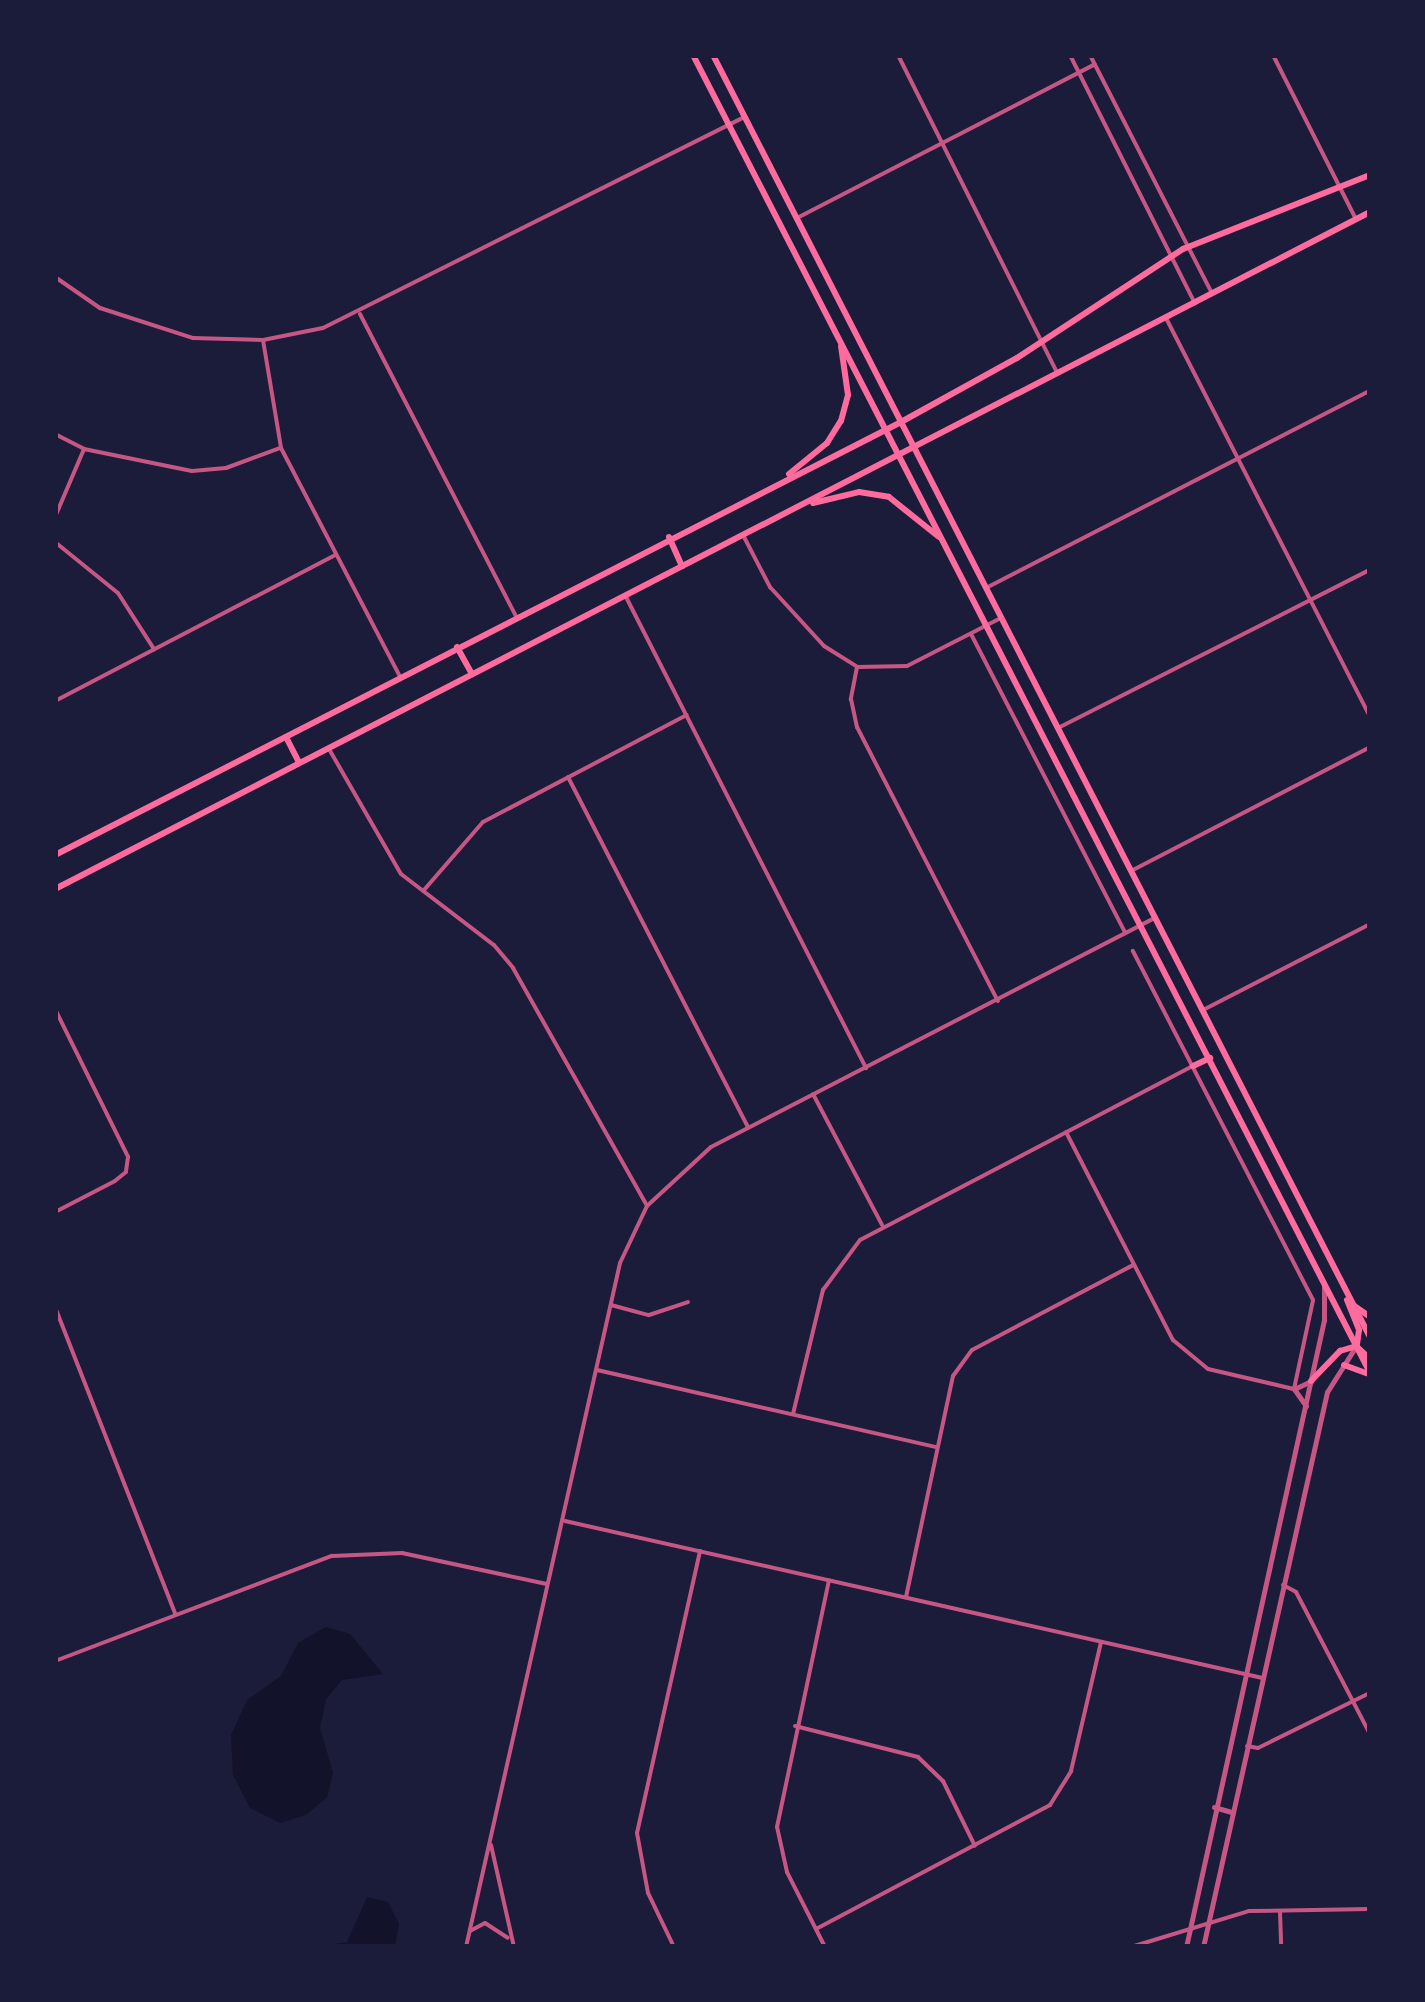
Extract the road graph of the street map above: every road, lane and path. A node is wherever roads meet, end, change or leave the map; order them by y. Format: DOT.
graph roads {
  1 [pos="693,55"];
  2 [pos="712,55"];
  3 [pos="898,55"];
  4 [pos="1070,55"];
  5 [pos="1090,55"];
  6 [pos="1273,55"];
  7 [pos="1095,64"];
  8 [pos="1079,73"];
  9 [pos="744,117"];
  10 [pos="730,124"];
  11 [pos="943,144"];
  12 [pos="1370,175"];
  13 [pos="1341,186"];
  14 [pos="1370,212"];
  15 [pos="797,218"];
  16 [pos="1356,219"];
  17 [pos="1188,246"];
  18 [pos="1172,256"];
  19 [pos="55,277"];
  20 [pos="1212,294"];
  21 [pos="1195,303"];
  22 [pos="360,314"];
  23 [pos="1166,318"];
  24 [pos="838,335"];
  25 [pos="1044,338"];
  26 [pos="262,340"];
  27 [pos="1058,374"];
  28 [pos="1370,391"];
  29 [pos="901,422"];
  30 [pos="887,428"];
  31 [pos="55,434"];
  32 [pos="914,446"];
  33 [pos="84,448"];
  34 [pos="281,448"];
  35 [pos="900,454"];
  36 [pos="1238,458"];
  37 [pos="776,483"];
  38 [pos="794,509"];
  39 [pos="55,516"];
  40 [pos="743,535"];
  41 [pos="669,538"];
  42 [pos="55,542"];
  43 [pos="946,546"];
  44 [pos="335,556"];
  45 [pos="682,566"];
  46 [pos="1370,570"];
  47 [pos="986,588"];
  48 [pos="626,595"];
  49 [pos="1310,599"];
  50 [pos="516,616"];
  51 [pos="1002,618"];
  52 [pos="987,626"];
  53 [pos="971,634"];
  54 [pos="457,647"];
  55 [pos="154,649"];
  56 [pos="857,667"];
  57 [pos="472,674"];
  58 [pos="400,678"];
  59 [pos="55,701"];
  60 [pos="686,715"];
  61 [pos="1370,717"];
  62 [pos="1058,728"];
  63 [pos="286,737"];
  64 [pos="328,747"];
  65 [pos="1370,747"];
  66 [pos="299,762"];
  67 [pos="568,777"];
  68 [pos="55,855"];
  69 [pos="1131,872"];
  70 [pos="55,888"];
  71 [pos="423,892"];
  72 [pos="1154,918"];
  73 [pos="1370,924"];
  74 [pos="1141,925"];
  75 [pos="1125,933"];
  76 [pos="1133,950"];
  77 [pos="999,1002"];
  78 [pos="55,1009"];
  79 [pos="1203,1010"];
  80 [pos="1210,1058"];
  81 [pos="1193,1066"];
  82 [pos="866,1068"];
  83 [pos="814,1094"];
  84 [pos="748,1127"];
  85 [pos="1066,1132"];
  86 [pos="1264,1132"];
  87 [pos="1252,1139"];
  88 [pos="647,1206"];
  89 [pos="55,1212"];
  90 [pos="882,1225"];
  91 [pos="1134,1265"];
  92 [pos="1323,1280"];
  93 [pos="1344,1289"];
  94 [pos="688,1302"];
  95 [pos="1352,1304"];
  96 [pos="611,1305"];
  97 [pos="55,1307"];
  98 [pos="1370,1317"];
  99 [pos="1370,1338"];
  100 [pos="1356,1346"];
  101 [pos="1370,1359"];
  102 [pos="1344,1365"];
  103 [pos="597,1370"];
  104 [pos="1370,1374"];
  105 [pos="1311,1381"];
  106 [pos="1294,1389"];
  107 [pos="1306,1406"];
  108 [pos="793,1414"];
  109 [pos="936,1448"];
  110 [pos="564,1521"];
  111 [pos="700,1551"];
  112 [pos="829,1580"];
  113 [pos="548,1584"];
  114 [pos="1283,1585"];
  115 [pos="906,1597"];
  116 [pos="175,1613"];
  117 [pos="1101,1642"];
  118 [pos="55,1660"];
  119 [pos="1244,1673"];
  120 [pos="1262,1678"];
  121 [pos="1370,1693"];
  122 [pos="1353,1702"];
  123 [pos="795,1726"];
  124 [pos="1370,1734"];
  125 [pos="1247,1746"];
  126 [pos="1214,1807"];
  127 [pos="1232,1812"];
  128 [pos="490,1838"];
  129 [pos="975,1846"];
  130 [pos="1370,1909"];
  131 [pos="1280,1910"];
  132 [pos="1209,1919"];
  133 [pos="1189,1924"];
  134 [pos="816,1928"];
  135 [pos="470,1931"];
  136 [pos="512,1944"];
  137 [pos="466,1947"];
  138 [pos="674,1947"];
  139 [pos="825,1947"];
  140 [pos="1131,1947"];
  141 [pos="1186,1947"];
  142 [pos="1203,1947"];
  143 [pos="1282,1947"];
  1 -- 10 [label="main road"];
  2 -- 9 [label="main road"];
  3 -- 11 [label="street"];
  4 -- 8 [label="street"];
  5 -- 7 [label="street"];
  6 -- 13 [label="street"];
  7 -- 8 [label="street"];
  7 -- 17 [label="street"];
  8 -- 11 [label="street"];
  8 -- 18 [label="street"];
  9 -- 10 [label="street"];
  9 -- 15 [label="main road"];
  10 -- 22 [label="street"];
  10 -- 24 [label="main road"];
  11 -- 15 [label="street"];
  11 -- 25 [label="street"];
  12 -- 13 [label="main road"];
  13 -- 16 [label="street"];
  13 -- 17 [label="main road"];
  14 -- 16 [label="main road"];
  15 -- 29 [label="main road"];
  16 -- 20 [label="main road"];
  17 -- 18 [label="main road"];
  17 -- 20 [label="street"];
  18 -- 21 [label="street"];
  18 -- 25 [label="main road"];
  19 -- 26 [label="street"];
  20 -- 21 [label="main road"];
  21 -- 23 [label="main road"];
  22 -- 26 [label="street"];
  22 -- 50 [label="street"];
  23 -- 27 [label="main road"];
  23 -- 36 [label="street"];
  24 -- 30 [label="main road"];
  24 -- 37 [label="main road"];
  25 -- 27 [label="street"];
  25 -- 29 [label="main road"];
  26 -- 34 [label="street"];
  27 -- 32 [label="main road"];
  28 -- 36 [label="street"];
  29 -- 30 [label="main road"];
  29 -- 32 [label="main road"];
  30 -- 35 [label="main road"];
  30 -- 37 [label="main road"];
  31 -- 33 [label="street"];
  32 -- 35 [label="main road"];
  32 -- 47 [label="main road"];
  33 -- 34 [label="street"];
  33 -- 39 [label="street"];
  34 -- 44 [label="street"];
  35 -- 38 [label="main road"];
  35 -- 43 [label="main road"];
  36 -- 47 [label="street"];
  36 -- 49 [label="street"];
  37 -- 41 [label="main road"];
  38 -- 40 [label="main road"];
  38 -- 43 [label="main road"];
  40 -- 45 [label="main road"];
  40 -- 56 [label="street"];
  41 -- 45 [label="main road"];
  41 -- 50 [label="main road"];
  42 -- 55 [label="street"];
  43 -- 52 [label="main road"];
  44 -- 55 [label="street"];
  44 -- 58 [label="street"];
  45 -- 48 [label="main road"];
  46 -- 49 [label="street"];
  47 -- 51 [label="main road"];
  48 -- 57 [label="main road"];
  48 -- 60 [label="street"];
  49 -- 61 [label="street"];
  49 -- 62 [label="street"];
  50 -- 54 [label="main road"];
  51 -- 52 [label="street"];
  51 -- 62 [label="main road"];
  52 -- 53 [label="street"];
  52 -- 74 [label="main road"];
  53 -- 56 [label="street"];
  53 -- 75 [label="street"];
  54 -- 57 [label="main road"];
  54 -- 58 [label="main road"];
  55 -- 59 [label="street"];
  56 -- 77 [label="street"];
  57 -- 64 [label="main road"];
  58 -- 63 [label="main road"];
  60 -- 67 [label="street"];
  60 -- 82 [label="street"];
  62 -- 69 [label="main road"];
  63 -- 66 [label="main road"];
  63 -- 68 [label="main road"];
  64 -- 66 [label="main road"];
  64 -- 71 [label="street"];
  65 -- 69 [label="street"];
  66 -- 70 [label="main road"];
  67 -- 71 [label="street"];
  67 -- 84 [label="street"];
  69 -- 72 [label="main road"];
  71 -- 88 [label="street"];
  72 -- 74 [label="street"];
  72 -- 79 [label="main road"];
  73 -- 79 [label="street"];
  74 -- 75 [label="street"];
  74 -- 80 [label="main road"];
  75 -- 77 [label="street"];
  76 -- 81 [label="street"];
  77 -- 82 [label="street"];
  78 -- 89 [label="street"];
  79 -- 86 [label="main road"];
  80 -- 81 [label="main road"];
  80 -- 87 [label="main road"];
  81 -- 85 [label="street"];
  81 -- 106 [label="street"];
  82 -- 83 [label="street"];
  83 -- 84 [label="street"];
  83 -- 90 [label="street"];
  84 -- 88 [label="street"];
  85 -- 90 [label="street"];
  85 -- 91 [label="street"];
  86 -- 87 [label="main road"];
  86 -- 93 [label="main road"];
  87 -- 92 [label="main road"];
  88 -- 96 [label="street"];
  90 -- 108 [label="street"];
  91 -- 106 [label="street"];
  91 -- 109 [label="street"];
  92 -- 100 [label="main road"];
  92 -- 105 [label="street"];
  93 -- 95 [label="main road"];
  93 -- 100 [label="main road"];
  94 -- 96 [label="street"];
  95 -- 98 [label="main road"];
  95 -- 99 [label="main road"];
  96 -- 103 [label="street"];
  97 -- 116 [label="street"];
  100 -- 101 [label="main road"];
  100 -- 102 [label="street"];
  100 -- 104 [label="main road"];
  100 -- 105 [label="main road"];
  102 -- 104 [label="main road"];
  102 -- 114 [label="street"];
  103 -- 108 [label="street"];
  103 -- 110 [label="street"];
  105 -- 106 [label="street"];
  105 -- 107 [label="street"];
  106 -- 107 [label="street"];
  107 -- 119 [label="street"];
  108 -- 109 [label="street"];
  109 -- 115 [label="street"];
  110 -- 111 [label="street"];
  110 -- 113 [label="street"];
  111 -- 112 [label="street"];
  111 -- 138 [label="street"];
  112 -- 115 [label="street"];
  112 -- 123 [label="street"];
  113 -- 116 [label="street"];
  113 -- 128 [label="street"];
  114 -- 120 [label="street"];
  114 -- 122 [label="street"];
  115 -- 117 [label="street"];
  116 -- 118 [label="street"];
  117 -- 119 [label="street"];
  117 -- 129 [label="street"];
  119 -- 120 [label="street"];
  119 -- 126 [label="street"];
  120 -- 125 [label="street"];
  121 -- 122 [label="street"];
  122 -- 124 [label="street"];
  122 -- 125 [label="street"];
  123 -- 129 [label="street"];
  123 -- 134 [label="street"];
  125 -- 127 [label="street"];
  126 -- 127 [label="street"];
  126 -- 133 [label="street"];
  127 -- 132 [label="street"];
  128 -- 135 [label="street"];
  128 -- 136 [label="street"];
  129 -- 134 [label="street"];
  130 -- 131 [label="street"];
  131 -- 132 [label="street"];
  131 -- 143 [label="street"];
  132 -- 133 [label="street"];
  132 -- 142 [label="street"];
  133 -- 140 [label="street"];
  133 -- 141 [label="street"];
  134 -- 139 [label="street"];
  135 -- 136 [label="street"];
  135 -- 137 [label="street"];
}
